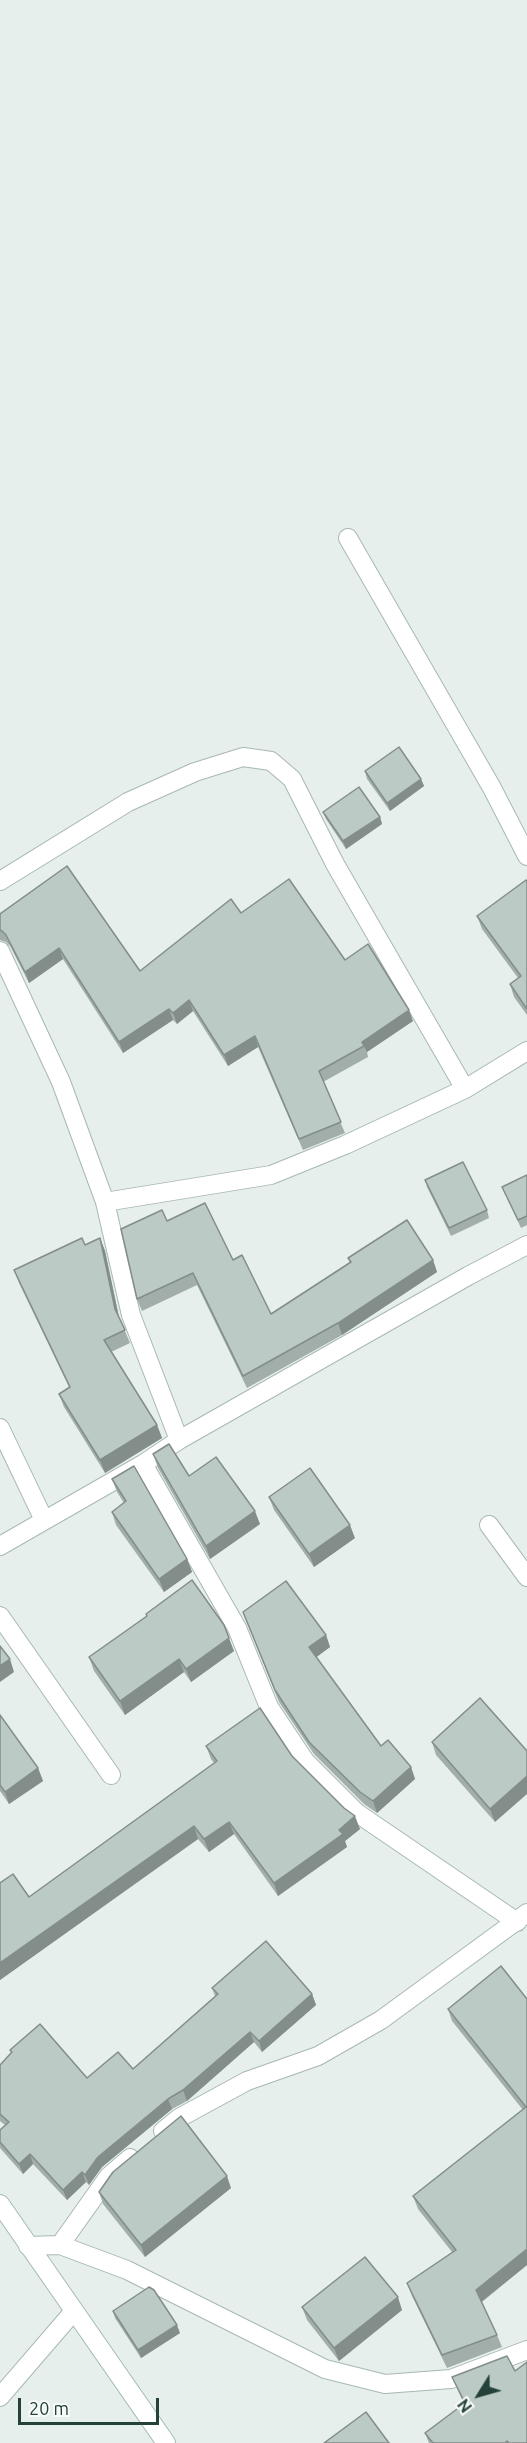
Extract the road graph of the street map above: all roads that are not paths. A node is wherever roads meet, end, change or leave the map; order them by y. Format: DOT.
graph roads {
  1 [pos="348,538"];
  2 [pos="527,856"];
  3 [pos="0,882"];
  4 [pos="0,951"];
  5 [pos="527,1051"];
  6 [pos="465,1089"];
  7 [pos="105,1202"];
  8 [pos="527,1245"];
  9 [pos="0,1428"];
  10 [pos="179,1440"];
  11 [pos="143,1464"];
  12 [pos="44,1520"];
  13 [pos="489,1526"];
  14 [pos="0,1546"];
  15 [pos="527,1577"];
  16 [pos="0,1616"];
  17 [pos="111,1775"];
  18 [pos="522,1918"];
  19 [pos="0,2204"];
  20 [pos="60,2245"];
  21 [pos="28,2246"];
  22 [pos="74,2311"];
  23 [pos="527,2350"];
  24 [pos="0,2397"];
  25 [pos="166,2443"];
  1 -- 2 [label="street"];
  3 -- 6 [label="street"];
  4 -- 7 [label="street"];
  5 -- 6 [label="street"];
  6 -- 7 [label="street"];
  7 -- 10 [label="street"];
  8 -- 10 [label="street"];
  9 -- 12 [label="street"];
  10 -- 11 [label="street"];
  11 -- 12 [label="street"];
  11 -- 18 [label="street"];
  12 -- 14 [label="street"];
  13 -- 15 [label="street"];
  16 -- 17 [label="street"];
  18 -- 20 [label="street"];
  19 -- 21 [label="street"];
  20 -- 21 [label="street"];
  20 -- 23 [label="street"];
  21 -- 22 [label="street"];
  22 -- 24 [label="street"];
  22 -- 25 [label="street"];
}
